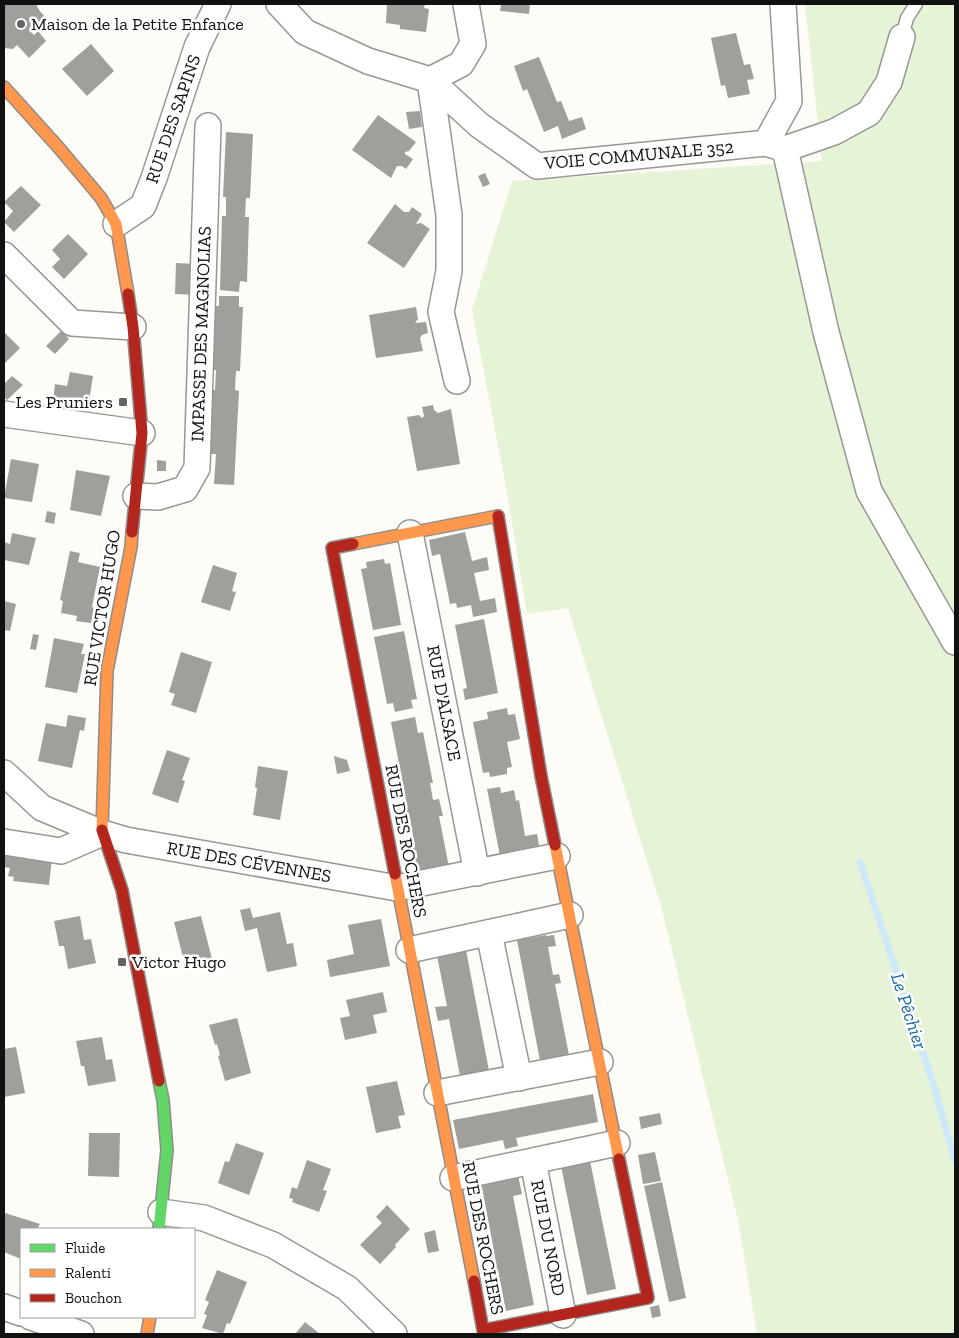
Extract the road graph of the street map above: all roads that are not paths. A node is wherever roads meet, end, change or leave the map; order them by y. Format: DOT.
graph roads {
  1 [pos="218,4"];
  2 [pos="279,4"];
  3 [pos="466,4"];
  4 [pos="783,4"];
  5 [pos="916,4"];
  6 [pos="902,37"];
  7 [pos="430,80"];
  8 [pos="4,87"];
  9 [pos="208,126"];
  10 [pos="775,146"];
  11 [pos="116,224"];
  12 [pos="4,255"];
  13 [pos="133,327"];
  14 [pos="457,381"];
  15 [pos="4,414"];
  16 [pos="142,433"];
  17 [pos="136,496"];
  18 [pos="410,533"];
  19 [pos="955,642"];
  20 [pos="4,773"];
  21 [pos="102,833"];
  22 [pos="4,842"];
  23 [pos="556,856"];
  24 [pos="477,873"];
  25 [pos="397,888"];
  26 [pos="570,915"];
  27 [pos="489,933"];
  28 [pos="409,950"];
  29 [pos="600,1062"];
  30 [pos="519,1078"];
  31 [pos="437,1094"];
  32 [pos="617,1143"];
  33 [pos="533,1161"];
  34 [pos="453,1178"];
  35 [pos="160,1220"];
  36 [pos="4,1307"];
  37 [pos="20,1313"];
  38 [pos="563,1314"];
  39 [pos="35,1318"];
  40 [pos="150,1318"];
  41 [pos="81,1334"];
  42 [pos="147,1334"];
  43 [pos="394,1334"];
  1 -- 11 [label="street, RUE DES SAPINS"];
  2 -- 7 [label="street, VOIE COMMUNALE 352"];
  3 -- 7 [label="street"];
  4 -- 10 [label="street"];
  5 -- 6 [label="lane"];
  6 -- 10 [label="street, VOIE COMMUNALE 352"];
  7 -- 10 [label="street, VOIE COMMUNALE 352"];
  7 -- 14 [label="street"];
  8 -- 11 [label="street, RUE VICTOR HUGO"];
  9 -- 17 [label="street, IMPASSE DES MAGNOLIAS"];
  10 -- 19 [label="street"];
  11 -- 13 [label="street, RUE VICTOR HUGO"];
  12 -- 13 [label="street"];
  13 -- 16 [label="street, RUE VICTOR HUGO"];
  15 -- 16 [label="street"];
  16 -- 17 [label="street, RUE VICTOR HUGO"];
  17 -- 21 [label="street, RUE VICTOR HUGO"];
  18 -- 23 [label="street, RUE DES ROCHERS"];
  18 -- 24 [label="street, RUE D'ALSACE"];
  18 -- 25 [label="street, RUE DES ROCHERS"];
  20 -- 21 [label="street, RUE DES CÉVENNES"];
  21 -- 22 [label="street"];
  21 -- 25 [label="street, RUE DES CÉVENNES"];
  21 -- 35 [label="street, RUE VICTOR HUGO"];
  23 -- 24 [label="street"];
  23 -- 26 [label="street, RUE DES ROCHERS"];
  24 -- 25 [label="street"];
  25 -- 28 [label="street, RUE DES ROCHERS"];
  26 -- 27 [label="street"];
  26 -- 29 [label="street, RUE DES ROCHERS"];
  27 -- 28 [label="street"];
  27 -- 30 [label="street"];
  28 -- 31 [label="street, RUE DES ROCHERS"];
  29 -- 30 [label="street"];
  29 -- 32 [label="street, RUE DES ROCHERS"];
  30 -- 31 [label="street"];
  31 -- 34 [label="street, RUE DES ROCHERS"];
  32 -- 33 [label="street, RUE DU NORD"];
  32 -- 38 [label="street, RUE DES ROCHERS"];
  33 -- 34 [label="street, RUE DU NORD"];
  33 -- 38 [label="street, RUE DU NORD"];
  34 -- 38 [label="street, RUE DES ROCHERS"];
  35 -- 43 [label="street"];
  36 -- 37 [label="street"];
  39 -- 41 [label="street"];
  40 -- 42 [label="street"];
}
